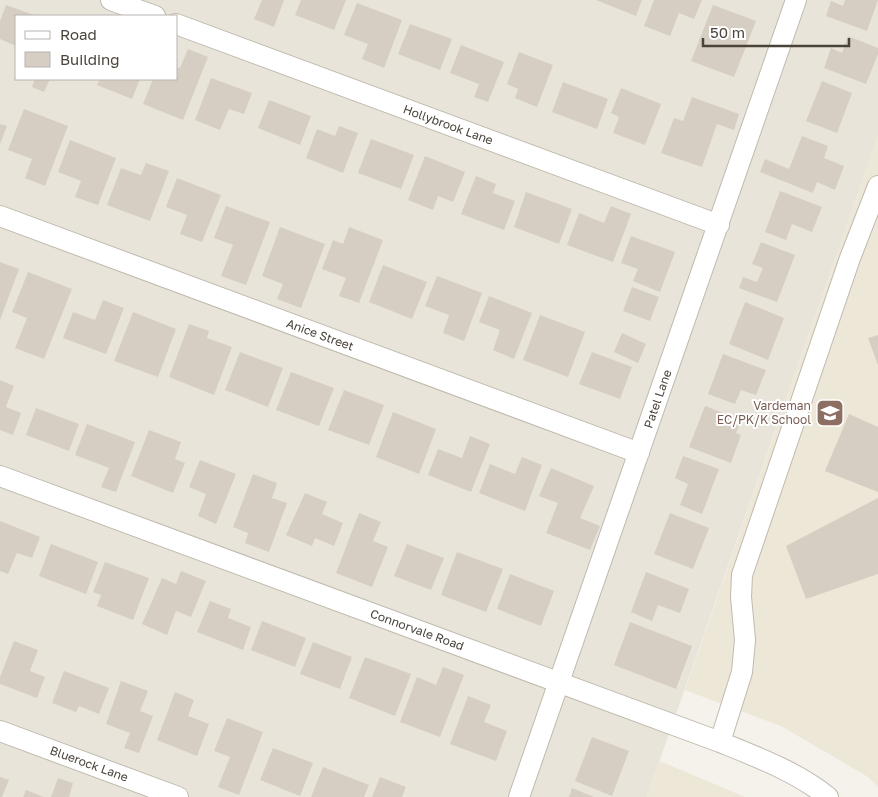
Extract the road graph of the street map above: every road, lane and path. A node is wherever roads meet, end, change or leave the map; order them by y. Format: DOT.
graph roads {
  1 [pos="111,0"];
  2 [pos="796,0"];
  3 [pos="152,15"];
  4 [pos="178,25"];
  5 [pos="878,186"];
  6 [pos="0,216"];
  7 [pos="719,225"];
  8 [pos="870,231"];
  9 [pos="639,453"];
  10 [pos="0,476"];
  11 [pos="560,682"];
  12 [pos="0,731"];
  13 [pos="720,742"];
  14 [pos="178,797"];
  15 [pos="519,797"];
  16 [pos="828,797"];
  1 -- 3 [label="street"];
  2 -- 7 [label="street, Patel Lane"];
  4 -- 7 [label="street, Hollybrook Lane"];
  5 -- 8 [label="street"];
  6 -- 9 [label="street, Anice Street"];
  7 -- 9 [label="street, Patel Lane"];
  8 -- 13 [label="street"];
  9 -- 11 [label="street, Patel Lane"];
  10 -- 11 [label="street, Connorvale Road"];
  11 -- 13 [label="street, Connorvale Road"];
  11 -- 15 [label="street, Patel Lane"];
  12 -- 14 [label="street, Bluerock Lane"];
  13 -- 16 [label="street, Connorvale Road"];
}
